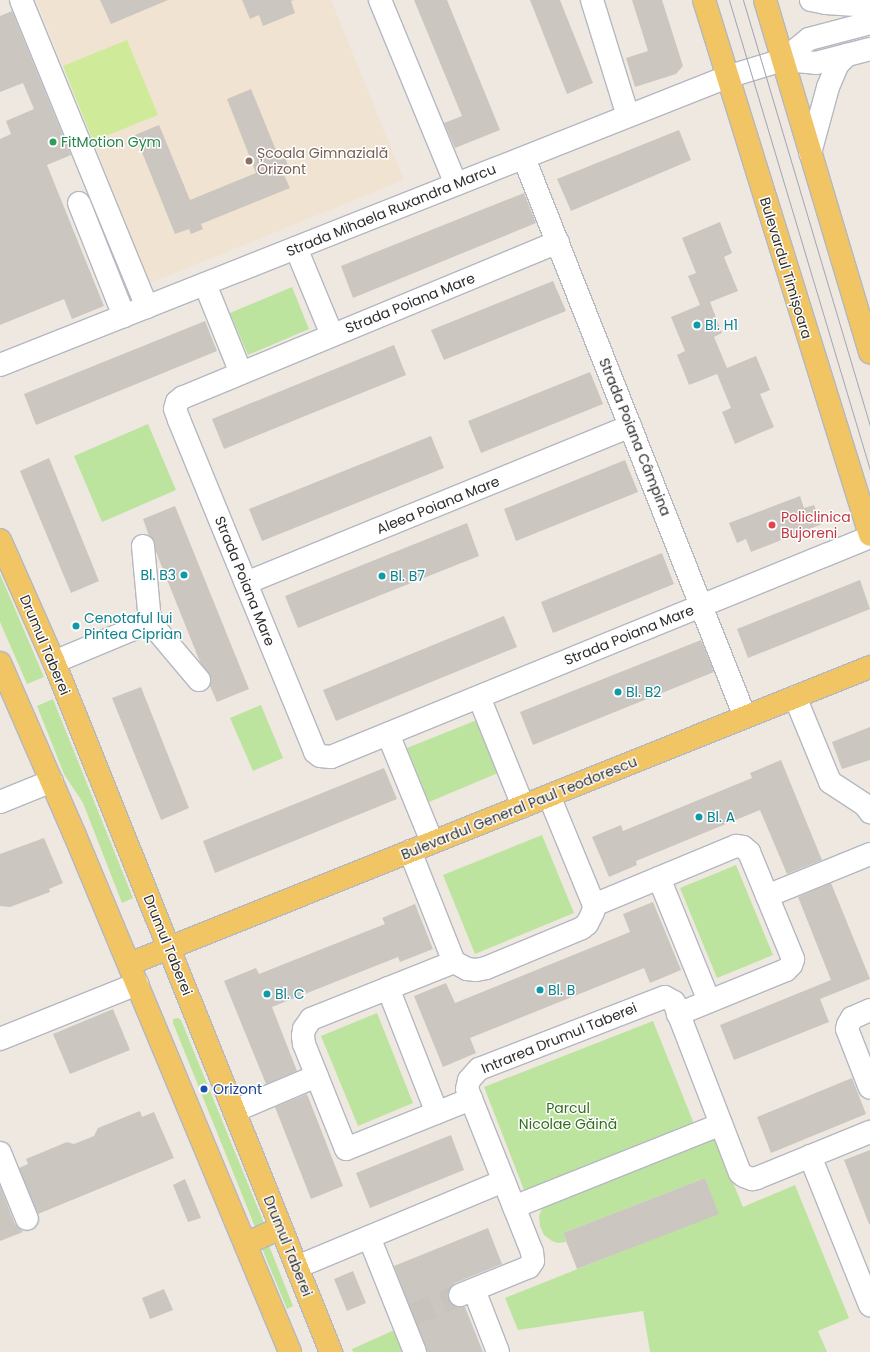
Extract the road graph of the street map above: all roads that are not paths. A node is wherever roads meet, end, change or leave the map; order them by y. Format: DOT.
graph roads {
  1 [pos="21,0"];
  2 [pos="380,0"];
  3 [pos="592,0"];
  4 [pos="704,0"];
  5 [pos="765,0"];
  6 [pos="811,0"];
  7 [pos="868,14"];
  8 [pos="870,49"];
  9 [pos="846,55"];
  10 [pos="783,60"];
  11 [pos="727,77"];
  12 [pos="628,116"];
  13 [pos="810,153"];
  14 [pos="524,158"];
  15 [pos="88,163"];
  16 [pos="456,184"];
  17 [pos="78,203"];
  18 [pos="102,233"];
  19 [pos="558,242"];
  20 [pos="296,248"];
  21 [pos="205,284"];
  22 [pos="147,307"];
  23 [pos="124,316"];
  24 [pos="332,336"];
  25 [pos="870,353"];
  26 [pos="0,365"];
  27 [pos="241,373"];
  28 [pos="630,426"];
  29 [pos="870,536"];
  30 [pos="0,540"];
  31 [pos="144,546"];
  32 [pos="246,583"];
  33 [pos="702,606"];
  34 [pos="150,622"];
  35 [pos="54,662"];
  36 [pos="0,663"];
  37 [pos="870,667"];
  38 [pos="199,680"];
  39 [pos="479,697"];
  40 [pos="795,697"];
  41 [pos="745,717"];
  42 [pos="388,734"];
  43 [pos="52,781"];
  44 [pos="549,796"];
  45 [pos="0,802"];
  46 [pos="524,806"];
  47 [pos="870,812"];
  48 [pos="432,842"];
  49 [pos="410,851"];
  50 [pos="870,854"];
  51 [pos="659,878"];
  52 [pos="767,896"];
  53 [pos="594,905"];
  54 [pos="169,948"];
  55 [pos="454,962"];
  56 [pos="133,974"];
  57 [pos="388,988"];
  58 [pos="709,1001"];
  59 [pos="870,1010"];
  60 [pos="678,1014"];
  61 [pos="0,1039"];
  62 [pos="317,1076"];
  63 [pos="870,1088"];
  64 [pos="471,1099"];
  65 [pos="234,1110"];
  66 [pos="436,1113"];
  67 [pos="721,1124"];
  68 [pos="870,1132"];
  69 [pos="0,1153"];
  70 [pos="810,1156"];
  71 [pos="504,1181"];
  72 [pos="514,1207"];
  73 [pos="27,1219"];
  74 [pos="281,1228"];
  75 [pos="369,1237"];
  76 [pos="245,1244"];
  77 [pos="297,1267"];
  78 [pos="870,1306"];
  79 [pos="290,1352"];
  80 [pos="331,1352"];
  81 [pos="415,1352"];
  82 [pos="498,1352"];
  1 -- 15 [label="street"];
  2 -- 16 [label="street"];
  3 -- 12 [label="street"];
  4 -- 11 [label="main road, Bulevardul Timișoara"];
  5 -- 10 [label="main road"];
  6 -- 7 [label="street"];
  7 -- 10 [label="street"];
  8 -- 9 [label="street"];
  9 -- 10 [label="street"];
  9 -- 13 [label="street"];
  10 -- 11 [label="street, Strada Mihaela Ruxandra Marcu"];
  10 -- 13 [label="main road"];
  11 -- 12 [label="street, Strada Mihaela Ruxandra Marcu"];
  11 -- 29 [label="main road, Bulevardul Timișoara"];
  12 -- 14 [label="street, Strada Mihaela Ruxandra Marcu"];
  13 -- 25 [label="main road"];
  14 -- 16 [label="street, Strada Mihaela Ruxandra Marcu"];
  14 -- 19 [label="street, Strada Poiana Câmpina"];
  15 -- 18 [label="street"];
  15 -- 22 [label="street"];
  16 -- 20 [label="street, Strada Mihaela Ruxandra Marcu"];
  17 -- 23 [label="street"];
  19 -- 24 [label="street, Strada Poiana Mare"];
  19 -- 28 [label="street, Strada Poiana Câmpina"];
  20 -- 21 [label="street, Strada Mihaela Ruxandra Marcu"];
  20 -- 24 [label="street"];
  21 -- 22 [label="street, Strada Mihaela Ruxandra Marcu"];
  21 -- 27 [label="street"];
  22 -- 23 [label="street, Strada Mihaela Ruxandra Marcu"];
  23 -- 26 [label="street, Strada Mihaela Ruxandra Marcu"];
  24 -- 27 [label="street, Strada Poiana Mare"];
  27 -- 32 [label="street, Strada Poiana Mare"];
  28 -- 32 [label="street, Aleea Poiana Mare"];
  28 -- 33 [label="street, Strada Poiana Câmpina"];
  29 -- 33 [label="street, Strada Poiana Mare"];
  30 -- 35 [label="main road, Drumul Taberei"];
  31 -- 34 [label="street"];
  32 -- 42 [label="street, Strada Poiana Mare"];
  33 -- 39 [label="street, Strada Poiana Mare"];
  33 -- 41 [label="street, Strada Poiana Câmpina"];
  34 -- 35 [label="street"];
  34 -- 38 [label="street"];
  35 -- 54 [label="main road, Drumul Taberei"];
  36 -- 43 [label="main road"];
  37 -- 40 [label="main road, Bulevardul General Paul Teodorescu"];
  39 -- 42 [label="street, Strada Poiana Mare"];
  39 -- 46 [label="street"];
  40 -- 41 [label="main road, Bulevardul General Paul Teodorescu"];
  40 -- 47 [label="street"];
  41 -- 44 [label="main road, Bulevardul General Paul Teodorescu"];
  42 -- 48 [label="street"];
  43 -- 45 [label="street"];
  43 -- 56 [label="main road"];
  44 -- 46 [label="main road, Bulevardul General Paul Teodorescu"];
  44 -- 53 [label="street"];
  46 -- 48 [label="main road, Bulevardul General Paul Teodorescu"];
  48 -- 49 [label="main road, Bulevardul General Paul Teodorescu"];
  49 -- 54 [label="main road, Bulevardul General Paul Teodorescu"];
  49 -- 55 [label="street"];
  50 -- 52 [label="street"];
  51 -- 52 [label="street"];
  51 -- 53 [label="street"];
  51 -- 58 [label="street"];
  52 -- 58 [label="street"];
  53 -- 55 [label="street"];
  54 -- 56 [label="main road, Bulevardul General Paul Teodorescu"];
  54 -- 65 [label="main road, Drumul Taberei"];
  55 -- 57 [label="street"];
  56 -- 61 [label="street"];
  56 -- 76 [label="main road"];
  57 -- 62 [label="street"];
  57 -- 66 [label="street"];
  58 -- 60 [label="street"];
  59 -- 63 [label="street"];
  60 -- 64 [label="street, Intrarea Drumul Taberei"];
  60 -- 67 [label="street, Intrarea Drumul Taberei"];
  62 -- 65 [label="street"];
  62 -- 66 [label="street"];
  64 -- 66 [label="street"];
  64 -- 71 [label="street, Intrarea Drumul Taberei"];
  65 -- 74 [label="main road, Drumul Taberei"];
  67 -- 70 [label="street, Intrarea Drumul Taberei"];
  67 -- 72 [label="street"];
  68 -- 70 [label="street, Intrarea Drumul Taberei"];
  69 -- 73 [label="street"];
  70 -- 78 [label="street"];
  71 -- 72 [label="street, Intrarea Drumul Taberei"];
  71 -- 75 [label="street"];
  72 -- 82 [label="street, Intrarea Drumul Taberei"];
  74 -- 76 [label="main road"];
  74 -- 77 [label="main road, Drumul Taberei"];
  75 -- 77 [label="street"];
  75 -- 81 [label="street"];
  76 -- 79 [label="main road"];
  77 -- 80 [label="main road, Drumul Taberei"];
}
